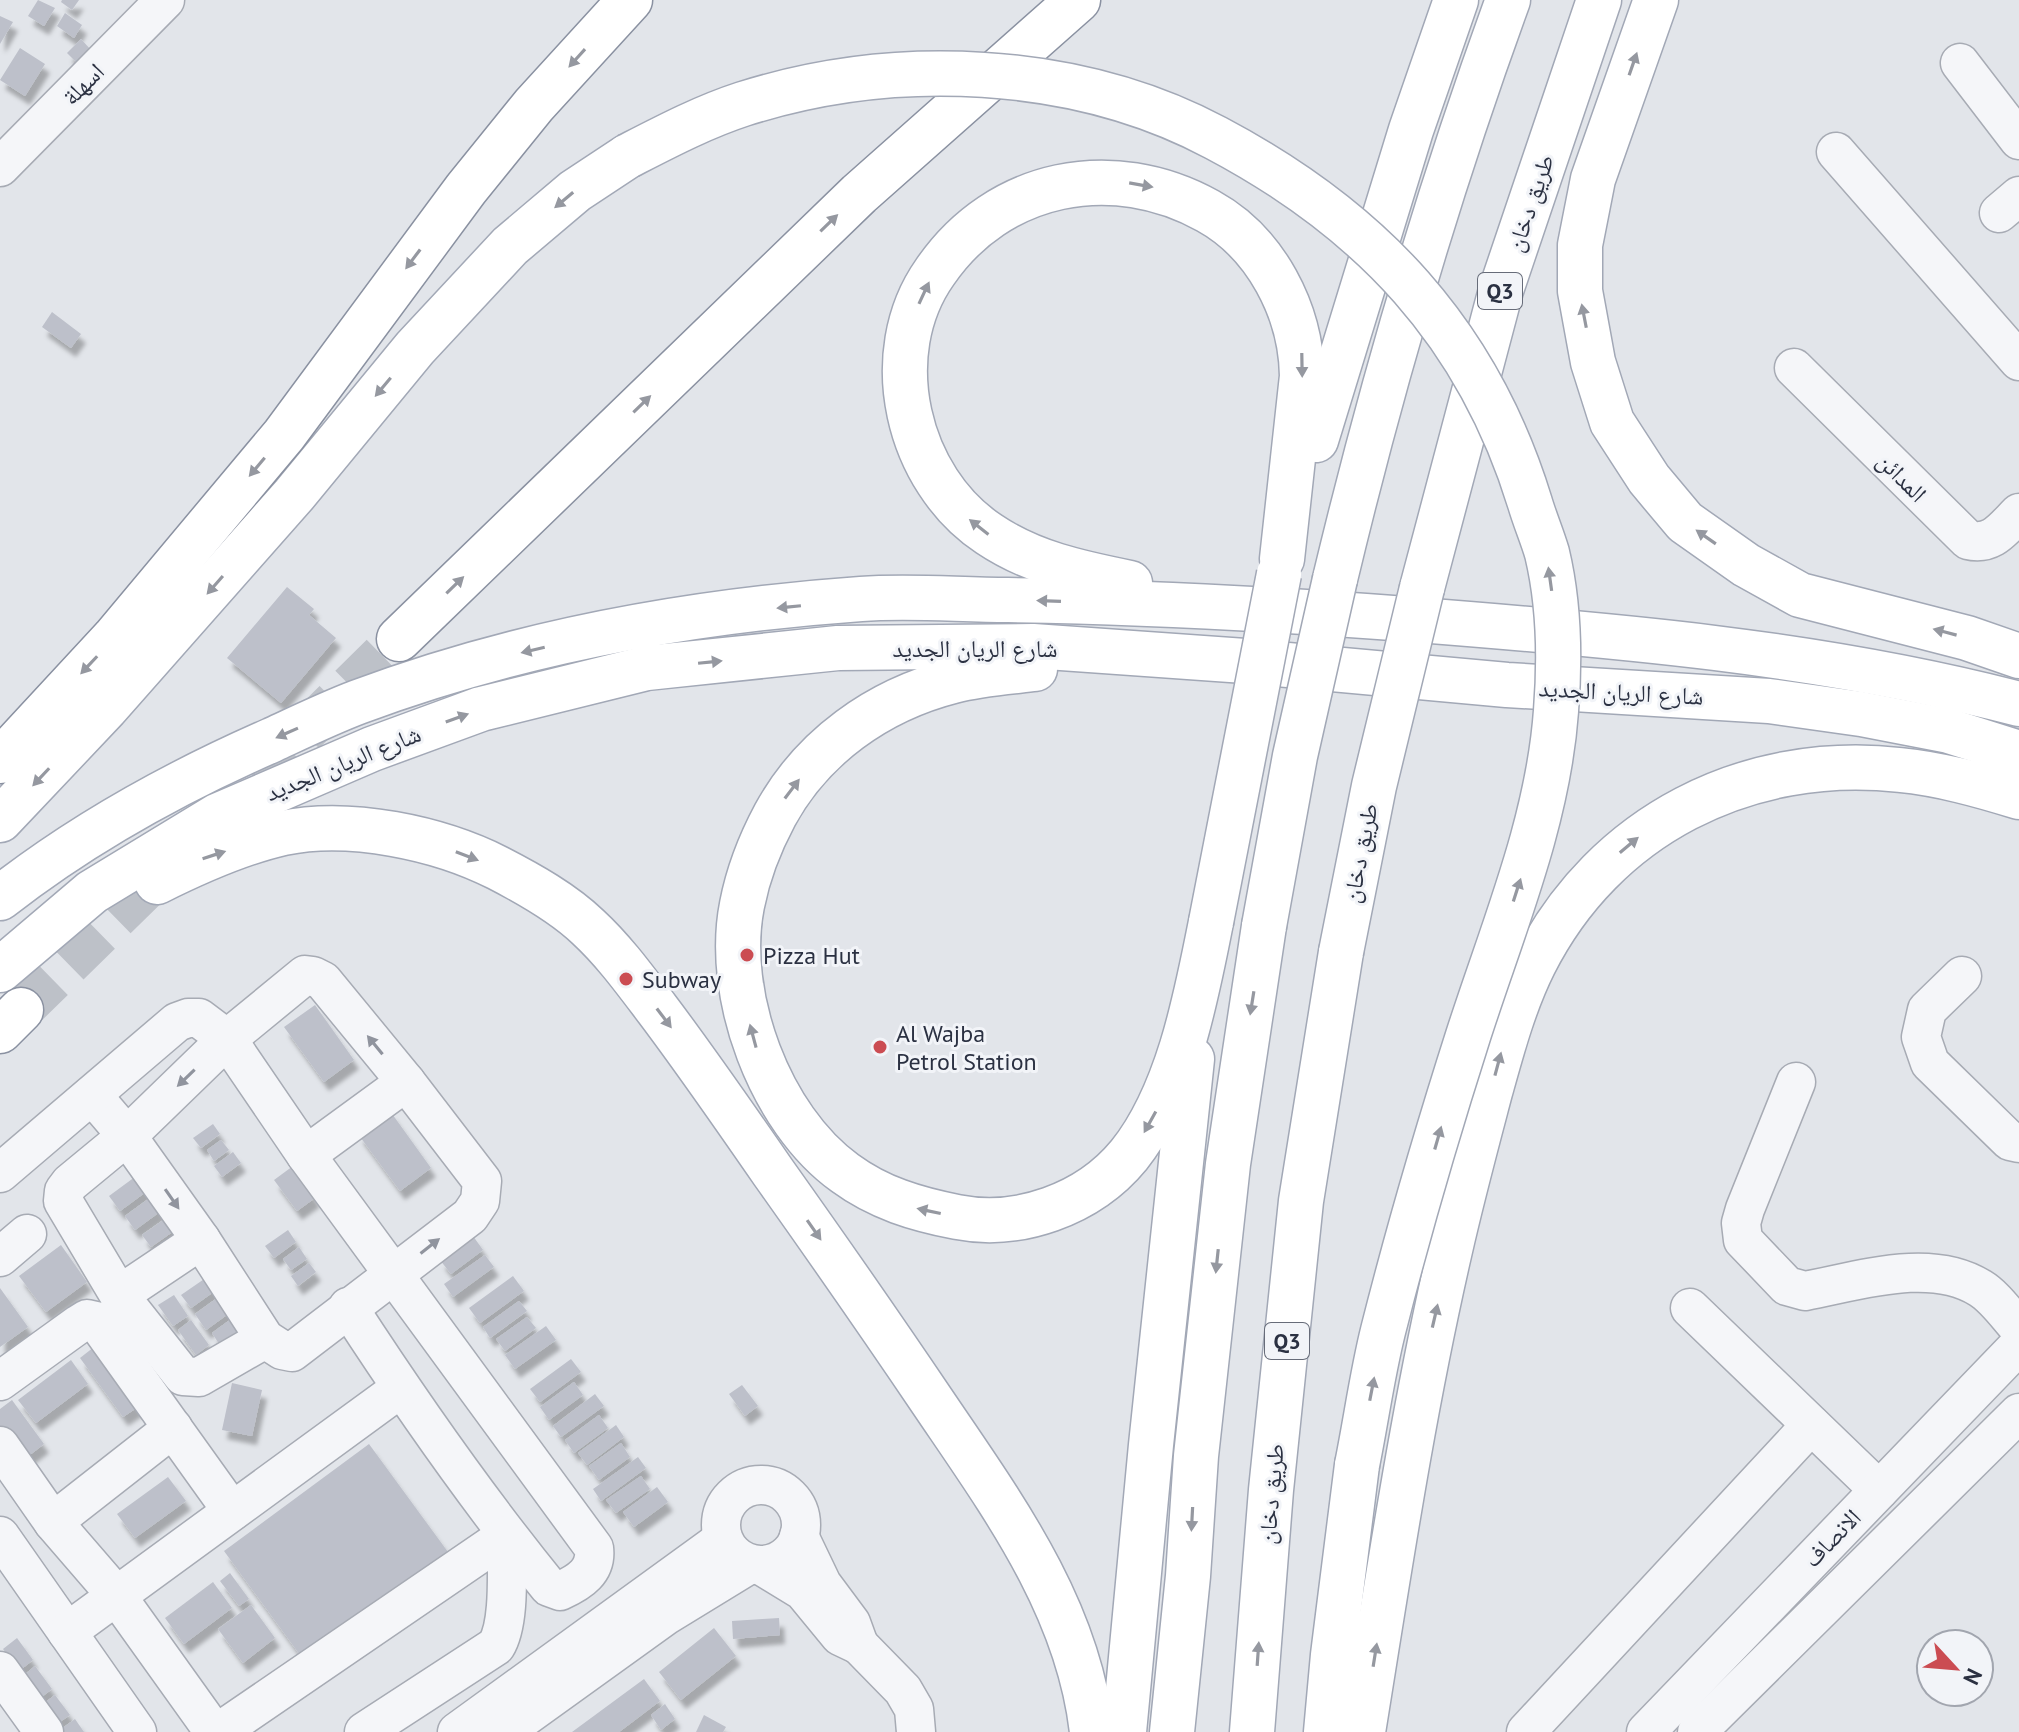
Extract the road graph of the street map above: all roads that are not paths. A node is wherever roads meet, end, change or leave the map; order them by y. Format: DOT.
graph roads {
  1 [pos="165,0"];
  2 [pos="630,0"];
  3 [pos="1078,0"];
  4 [pos="1456,0"];
  5 [pos="1508,0"];
  6 [pos="1599,0"];
  7 [pos="1656,0"];
  8 [pos="1960,63"];
  9 [pos="2019,140"];
  10 [pos="1836,152"];
  11 [pos="0,167"];
  12 [pos="2019,361"];
  13 [pos="1794,368"];
  14 [pos="2010,535"];
  15 [pos="1285,581"];
  16 [pos="399,639"];
  17 [pos="2019,656"];
  18 [pos="1245,661"];
  19 [pos="2019,704"];
  20 [pos="2019,753"];
  21 [pos="0,761"];
  22 [pos="2019,797"];
  23 [pos="0,820"];
  24 [pos="0,898"];
  25 [pos="1202,969"];
  26 [pos="1962,976"];
  27 [pos="5,996"];
  28 [pos="227,1039"];
  29 [pos="406,1082"];
  30 [pos="1796,1082"];
  31 [pos="92,1095"];
  32 [pos="127,1136"];
  33 [pos="2019,1143"];
  34 [pos="306,1155"];
  35 [pos="0,1173"];
  36 [pos="201,1240"];
  37 [pos="393,1275"];
  38 [pos="119,1295"];
  39 [pos="348,1307"];
  40 [pos="1690,1308"];
  41 [pos="2019,1328"];
  42 [pos="265,1339"];
  43 [pos="2019,1345"];
  44 [pos="0,1381"];
  45 [pos="401,1388"];
  46 [pos="2019,1413"];
  47 [pos="1811,1425"];
  48 [pos="173,1428"];
  49 [pos="0,1446"];
  50 [pos="1879,1490"];
  51 [pos="232,1511"];
  52 [pos="53,1522"];
  53 [pos="507,1535"];
  54 [pos="799,1536"];
  55 [pos="4,1551"];
  56 [pos="745,1556"];
  57 [pos="116,1595"];
  58 [pos="67,1632"];
  59 [pos="859,1645"];
  60 [pos="0,1671"];
  61 [pos="30,1727"];
  62 [pos="234,1728"];
  63 [pos="137,1732"];
  64 [pos="364,1732"];
  65 [pos="457,1732"];
  66 [pos="504,1732"];
  67 [pos="916,1732"];
  68 [pos="1092,1732"];
  69 [pos="1124,1732"];
  70 [pos="1172,1732"];
  71 [pos="1252,1732"];
  72 [pos="1326,1732"];
  73 [pos="1363,1732"];
  74 [pos="1526,1732"];
  75 [pos="1646,1732"];
  76 [pos="1697,1732"];
  1 -- 11 [label="street, اسهلة"];
  2 -- 21 [label="main road, one-way"];
  16 -- 3 [label="main road, one-way"];
  4 -- 15 [label="main road"];
  5 -- 70 [label="main road, one-way, bridge"];
  71 -- 6 [label="main road, طريق دخان / Q3, one-way, bridge"];
  17 -- 7 [label="main road, one-way"];
  8 -- 9 [label="street"];
  10 -- 12 [label="street"];
  13 -- 14 [label="street, المدائن"];
  15 -- 15 [label="main road, one-way"];
  15 -- 19 [label="main road, شارع الريان الجديد"];
  15 -- 24 [label="main road, شارع الريان الجديد, one-way"];
  15 -- 25 [label="main road, bridge"];
  18 -- 20 [label="main road, شارع الريان الجديد"];
  25 -- 18 [label="main road, one-way"];
  27 -- 18 [label="main road, شارع الريان الجديد, one-way"];
  73 -- 22 [label="main road, one-way"];
  72 -- 23 [label="main road, one-way, bridge"];
  25 -- 69 [label="main road"];
  26 -- 33 [label="street"];
  27 -- 68 [label="main road, one-way"];
  29 -- 28 [label="street, one-way"];
  28 -- 31 [label="street"];
  28 -- 32 [label="street, one-way"];
  28 -- 34 [label="street"];
  29 -- 34 [label="street"];
  37 -- 29 [label="street, one-way"];
  30 -- 41 [label="street"];
  31 -- 32 [label="street"];
  31 -- 35 [label="street"];
  32 -- 36 [label="street, one-way"];
  32 -- 38 [label="street"];
  34 -- 37 [label="street"];
  36 -- 38 [label="street"];
  36 -- 42 [label="street"];
  37 -- 39 [label="street"];
  37 -- 53 [label="street"];
  38 -- 42 [label="street"];
  39 -- 42 [label="street"];
  39 -- 45 [label="street"];
  40 -- 47 [label="street"];
  43 -- 50 [label="street, الانصاف"];
  44 -- 48 [label="street"];
  45 -- 51 [label="street"];
  45 -- 53 [label="street"];
  46 -- 76 [label="street, الانصاف"];
  47 -- 50 [label="street"];
  47 -- 74 [label="street"];
  48 -- 51 [label="street"];
  48 -- 52 [label="street"];
  49 -- 52 [label="street"];
  50 -- 75 [label="street, الانصاف"];
  51 -- 57 [label="street"];
  52 -- 57 [label="street"];
  53 -- 62 [label="street"];
  53 -- 64 [label="street"];
  54 -- 56 [label="street"];
  54 -- 56 [label="street"];
  54 -- 59 [label="street"];
  55 -- 58 [label="street"];
  56 -- 59 [label="street"];
  56 -- 65 [label="street"];
  56 -- 66 [label="street"];
  57 -- 58 [label="street"];
  57 -- 62 [label="street"];
  58 -- 63 [label="street"];
  59 -- 67 [label="street"];
  60 -- 61 [label="street"];
}
